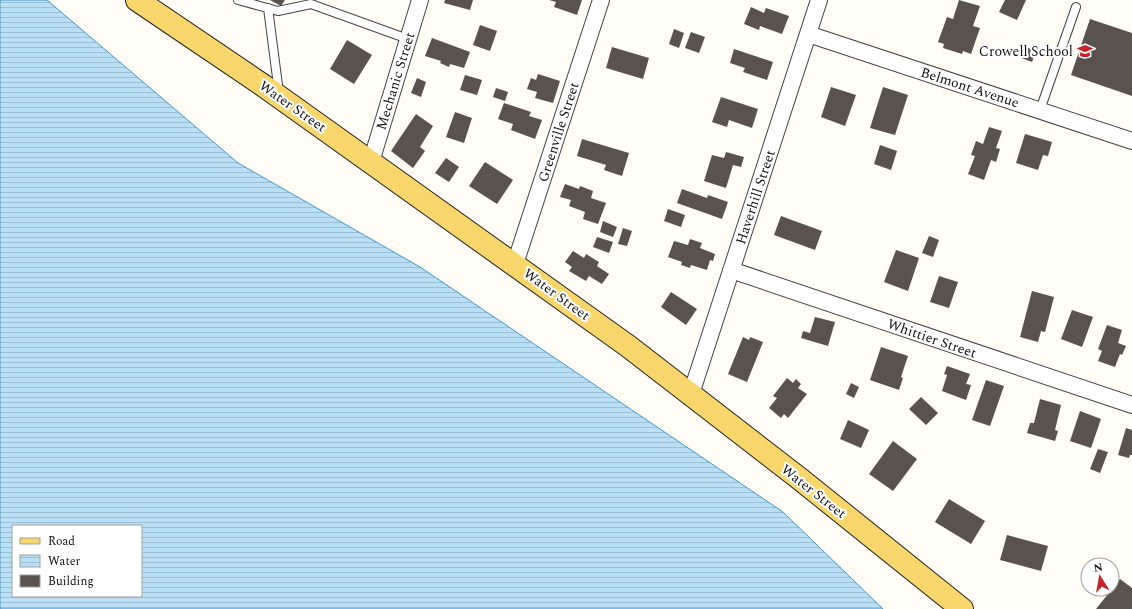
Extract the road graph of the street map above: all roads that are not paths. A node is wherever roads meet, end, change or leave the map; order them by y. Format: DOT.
graph roads {
  1 [pos="137,0"];
  2 [pos="238,0"];
  3 [pos="420,0"];
  4 [pos="601,0"];
  5 [pos="819,0"];
  6 [pos="312,2"];
  7 [pos="1076,7"];
  8 [pos="268,8"];
  9 [pos="808,34"];
  10 [pos="408,39"];
  11 [pos="280,97"];
  12 [pos="1040,110"];
  13 [pos="1132,141"];
  14 [pos="371,162"];
  15 [pos="515,264"];
  16 [pos="731,270"];
  17 [pos="691,394"];
  18 [pos="1132,406"];
  19 [pos="962,609"];
  1 -- 11 [label="main road, Water Street"];
  2 -- 8 [label="lane"];
  3 -- 10 [label="street, Mechanic Street"];
  4 -- 15 [label="street, Greenville Street"];
  5 -- 9 [label="street, Haverhill Street"];
  6 -- 8 [label="lane"];
  6 -- 10 [label="lane"];
  7 -- 12 [label="lane"];
  8 -- 11 [label="lane"];
  9 -- 12 [label="street, Belmont Avenue"];
  9 -- 16 [label="street, Haverhill Street"];
  10 -- 14 [label="street, Mechanic Street"];
  11 -- 14 [label="main road, Water Street"];
  12 -- 13 [label="street, Belmont Avenue"];
  14 -- 15 [label="main road, Water Street"];
  15 -- 17 [label="main road, Water Street"];
  16 -- 17 [label="street, Haverhill Street"];
  16 -- 18 [label="street, Whittier Street"];
  17 -- 19 [label="main road, Water Street"];
}
